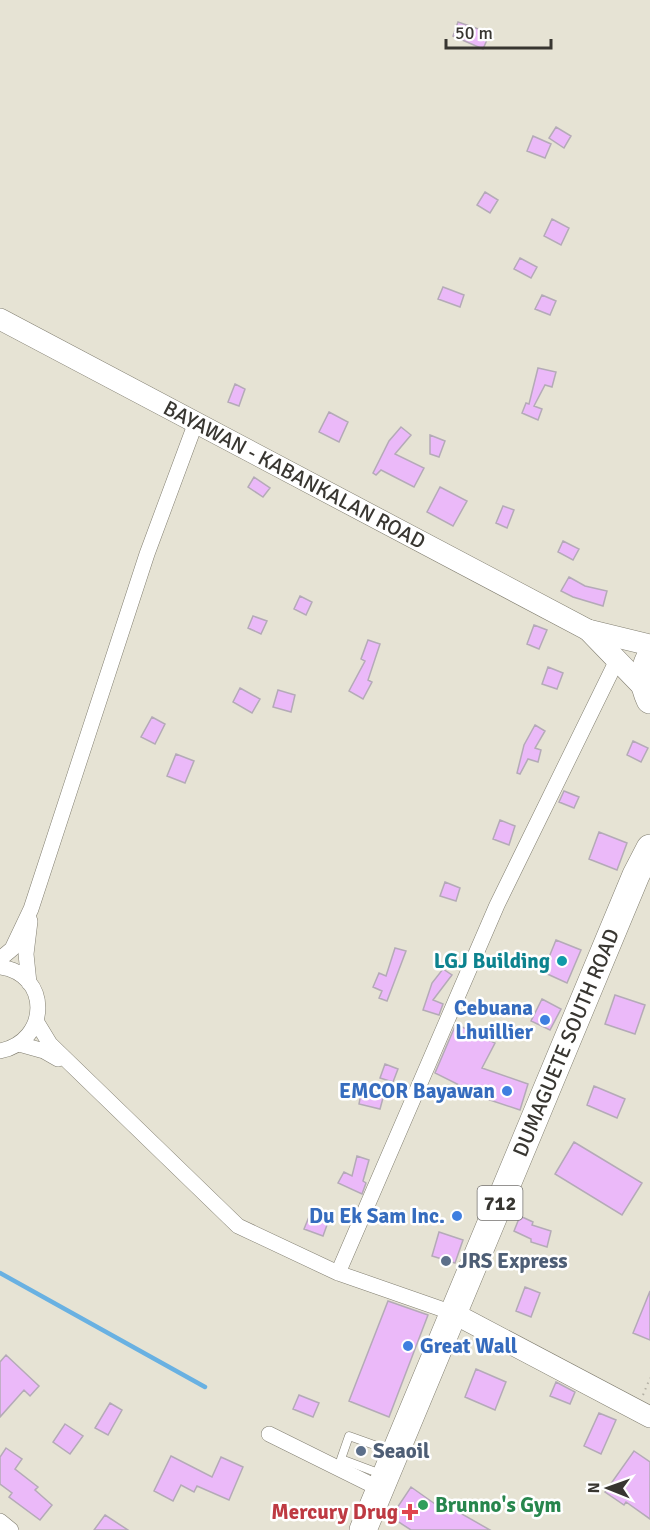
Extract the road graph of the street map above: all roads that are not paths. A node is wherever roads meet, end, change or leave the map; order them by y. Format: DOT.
graph roads {
  1 [pos="0,320"];
  2 [pos="196,422"];
  3 [pos="588,630"];
  4 [pos="650,645"];
  5 [pos="650,657"];
  6 [pos="617,660"];
  7 [pos="647,694"];
  8 [pos="649,845"];
  9 [pos="32,909"];
  10 [pos="0,959"];
  11 [pos="0,967"];
  12 [pos="30,983"];
  13 [pos="36,1021"];
  14 [pos="19,1044"];
  15 [pos="0,1051"];
  16 [pos="72,1067"];
  17 [pos="338,1272"];
  18 [pos="453,1313"];
  19 [pos="650,1417"];
  20 [pos="269,1434"];
  21 [pos="387,1472"];
  22 [pos="0,1521"];
  23 [pos="11,1530"];
  24 [pos="363,1530"];
  1 -- 2 [label="main road, BAYAWAN - KABANKALAN ROAD"];
  2 -- 3 [label="main road, BAYAWAN - KABANKALAN ROAD"];
  2 -- 9 [label="street"];
  3 -- 4 [label="main road, BAYAWAN - KABANKALAN ROAD"];
  3 -- 6 [label="main road, BAYAWAN - KABANKALAN ROAD"];
  5 -- 7 [label="highway"];
  6 -- 7 [label="main road, BAYAWAN - KABANKALAN ROAD"];
  6 -- 17 [label="street"];
  8 -- 18 [label="highway, DUMAGUETE SOUTH ROAD / 712"];
  9 -- 10 [label="street"];
  9 -- 12 [label="street"];
  11 -- 12 [label="street"];
  12 -- 13 [label="street"];
  13 -- 14 [label="street"];
  13 -- 16 [label="street"];
  14 -- 15 [label="street"];
  14 -- 16 [label="street"];
  16 -- 17 [label="street"];
  17 -- 18 [label="street"];
  18 -- 19 [label="main road"];
  18 -- 21 [label="highway, DUMAGUETE SOUTH ROAD / 712"];
  20 -- 21 [label="street"];
  21 -- 21 [label="lane"];
  21 -- 24 [label="highway, DUMAGUETE SOUTH ROAD / 712"];
  22 -- 23 [label="street"];
}
